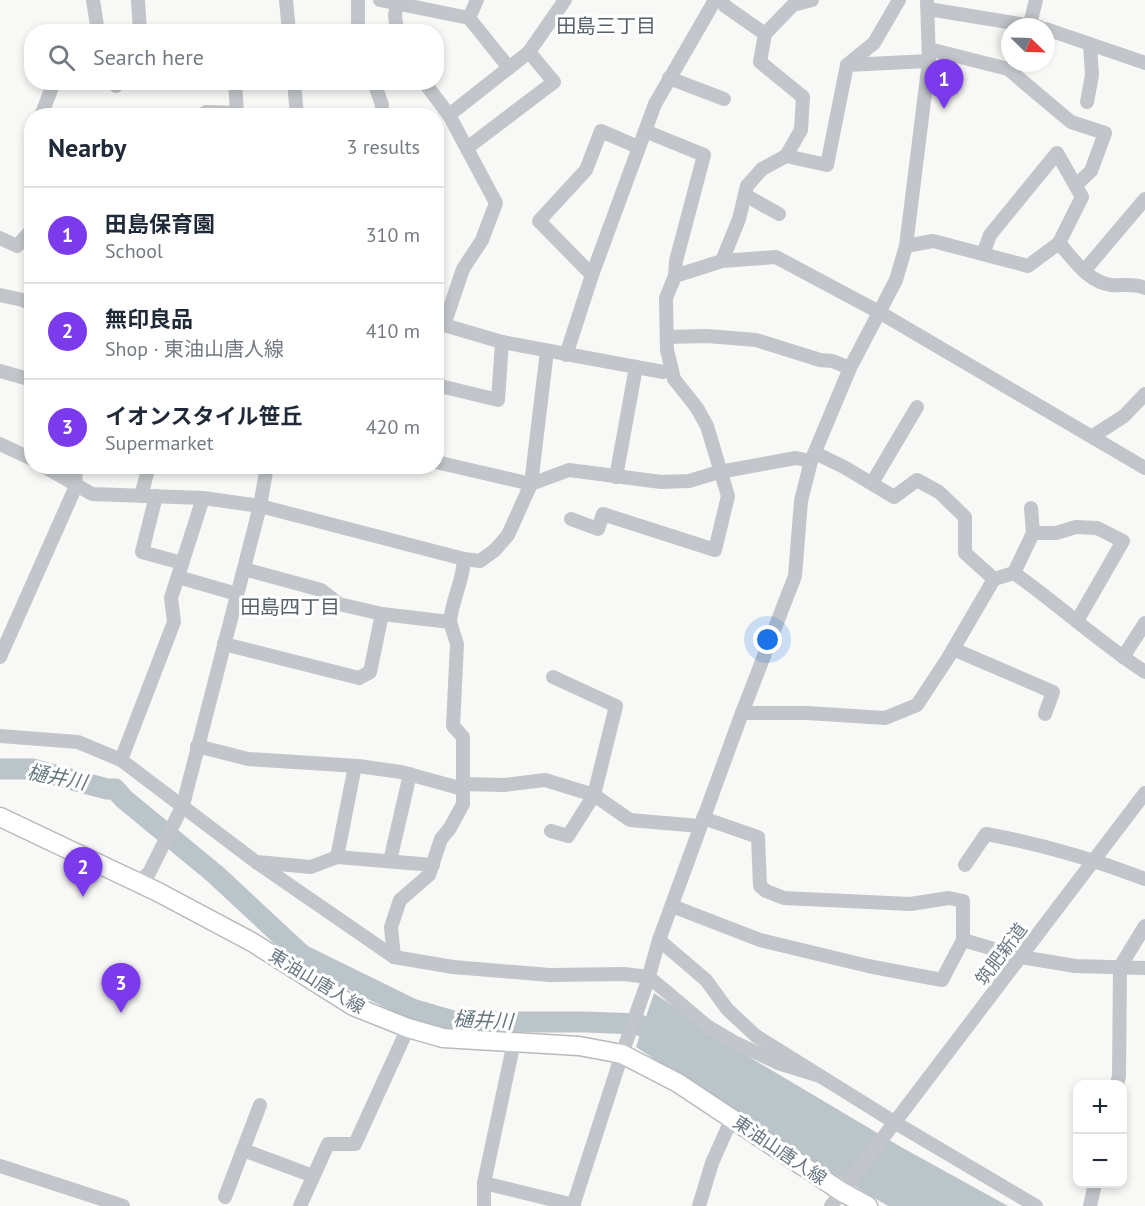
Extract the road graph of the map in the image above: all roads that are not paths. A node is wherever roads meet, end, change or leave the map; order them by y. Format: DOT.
graph roads {
  1 [pos="93,0"];
  2 [pos="138,0"];
  3 [pos="286,0"];
  4 [pos="358,0"];
  5 [pos="380,0"];
  6 [pos="477,0"];
  7 [pos="565,0"];
  8 [pos="715,0"];
  9 [pos="722,0"];
  10 [pos="812,0"];
  11 [pos="899,0"];
  12 [pos="1036,0"];
  13 [pos="398,1"];
  14 [pos="928,4"];
  15 [pos="469,18"];
  16 [pos="1035,18"];
  17 [pos="1001,19"];
  18 [pos="95,24"];
  19 [pos="140,24"];
  20 [pos="288,24"];
  21 [pos="358,24"];
  22 [pos="396,24"];
  23 [pos="1055,32"];
  24 [pos="765,34"];
  25 [pos="1090,44"];
  26 [pos="529,52"];
  27 [pos="929,55"];
  28 [pos="1145,63"];
  29 [pos="847,65"];
  30 [pos="509,68"];
  31 [pos="669,78"];
  32 [pos="51,90"];
  33 [pos="236,90"];
  34 [pos="295,90"];
  35 [pos="377,90"];
  36 [pos="430,90"];
  37 [pos="724,99"];
  38 [pos="1087,102"];
  39 [pos="44,108"];
  40 [pos="237,108"];
  41 [pos="296,108"];
  42 [pos="382,108"];
  43 [pos="444,108"];
  44 [pos="444,108"];
  45 [pos="449,115"];
  46 [pos="645,131"];
  47 [pos="638,147"];
  48 [pos="467,148"];
  49 [pos="786,156"];
  50 [pos="1076,185"];
  51 [pos="745,195"];
  52 [pos="1145,199"];
  53 [pos="778,214"];
  54 [pos="0,238"];
  55 [pos="24,238"];
  56 [pos="1059,243"];
  57 [pos="906,246"];
  58 [pos="983,254"];
  59 [pos="722,261"];
  60 [pos="1084,271"];
  61 [pos="592,275"];
  62 [pos="675,276"];
  63 [pos="1145,288"];
  64 [pos="0,295"];
  65 [pos="24,301"];
  66 [pos="879,312"];
  67 [pos="444,314"];
  68 [pos="444,325"];
  69 [pos="668,337"];
  70 [pos="502,342"];
  71 [pos="547,351"];
  72 [pos="566,355"];
  73 [pos="636,367"];
  74 [pos="850,368"];
  75 [pos="672,370"];
  76 [pos="0,371"];
  77 [pos="24,378"];
  78 [pos="444,387"];
  79 [pos="1145,394"];
  80 [pos="916,407"];
  81 [pos="1093,436"];
  82 [pos="0,444"];
  83 [pos="24,455"];
  84 [pos="813,457"];
  85 [pos="444,464"];
  86 [pos="1145,468"];
  87 [pos="719,472"];
  88 [pos="57,474"];
  89 [pos="75,474"];
  90 [pos="147,474"];
  91 [pos="266,474"];
  92 [pos="616,477"];
  93 [pos="872,483"];
  94 [pos="531,484"];
  95 [pos="76,486"];
  96 [pos="141,496"];
  97 [pos="156,496"];
  98 [pos="203,498"];
  99 [pos="260,506"];
  100 [pos="1031,508"];
  101 [pos="571,519"];
  102 [pos="1033,533"];
  103 [pos="464,559"];
  104 [pos="244,569"];
  105 [pos="180,570"];
  106 [pos="1014,573"];
  107 [pos="994,579"];
  108 [pos="237,594"];
  109 [pos="382,614"];
  110 [pos="1077,621"];
  111 [pos="450,622"];
  112 [pos="1145,623"];
  113 [pos="224,644"];
  114 [pos="953,649"];
  115 [pos="0,657"];
  116 [pos="1123,657"];
  117 [pos="1145,672"];
  118 [pos="553,677"];
  119 [pos="742,713"];
  120 [pos="1045,714"];
  121 [pos="0,736"];
  122 [pos="197,746"];
  123 [pos="121,760"];
  124 [pos="355,766"];
  125 [pos="410,774"];
  126 [pos="463,786"];
  127 [pos="1145,793"];
  128 [pos="594,795"];
  129 [pos="181,811"];
  130 [pos="0,817"];
  131 [pos="701,822"];
  132 [pos="551,831"];
  133 [pos="337,858"];
  134 [pos="1094,860"];
  135 [pos="390,861"];
  136 [pos="256,862"];
  137 [pos="433,865"];
  138 [pos="965,865"];
  139 [pos="143,878"];
  140 [pos="1145,879"];
  141 [pos="672,906"];
  142 [pos="1145,926"];
  143 [pos="659,940"];
  144 [pos="963,940"];
  145 [pos="394,957"];
  146 [pos="1021,957"];
  147 [pos="1120,967"];
  148 [pos="1145,968"];
  149 [pos="648,981"];
  150 [pos="408,1028"];
  151 [pos="514,1042"];
  152 [pos="624,1049"];
  153 [pos="820,1076"];
  154 [pos="1118,1080"];
  155 [pos="260,1105"];
  156 [pos="732,1118"];
  157 [pos="894,1122"];
  158 [pos="243,1150"];
  159 [pos="0,1166"];
  160 [pos="313,1176"];
  161 [pos="484,1183"];
  162 [pos="1094,1188"];
  163 [pos="840,1195"];
  164 [pos="225,1197"];
  165 [pos="123,1206"];
  166 [pos="300,1206"];
  167 [pos="484,1206"];
  168 [pos="573,1206"];
  169 [pos="699,1206"];
  170 [pos="868,1206"];
  171 [pos="1036,1206"];
  172 [pos="1090,1206"];
  1 -- 18 [label="street"];
  2 -- 19 [label="street"];
  3 -- 20 [label="street"];
  4 -- 21 [label="street"];
  5 -- 13 [label="street"];
  6 -- 15 [label="street"];
  7 -- 26 [label="street"];
  8 -- 31 [label="street"];
  9 -- 24 [label="street"];
  10 -- 24 [label="street"];
  11 -- 29 [label="street"];
  12 -- 16 [label="street"];
  13 -- 15 [label="street"];
  13 -- 22 [label="street"];
  14 -- 17 [label="street"];
  14 -- 27 [label="street"];
  15 -- 30 [label="street"];
  23 -- 25 [label="street"];
  24 -- 49 [label="street"];
  25 -- 28 [label="street"];
  25 -- 38 [label="street"];
  26 -- 30 [label="street"];
  26 -- 48 [label="street"];
  27 -- 29 [label="street"];
  27 -- 50 [label="street"];
  27 -- 57 [label="street"];
  29 -- 49 [label="street"];
  30 -- 45 [label="street"];
  31 -- 37 [label="street"];
  31 -- 46 [label="street"];
  32 -- 39 [label="street"];
  33 -- 40 [label="street"];
  34 -- 41 [label="street"];
  35 -- 42 [label="street"];
  36 -- 43 [label="street"];
  44 -- 45 [label="street"];
  45 -- 48 [label="street"];
  46 -- 47 [label="street"];
  46 -- 62 [label="street"];
  47 -- 61 [label="street"];
  47 -- 61 [label="street"];
  48 -- 67 [label="street"];
  49 -- 51 [label="street"];
  50 -- 56 [label="street"];
  50 -- 58 [label="street"];
  51 -- 53 [label="street"];
  51 -- 59 [label="street"];
  52 -- 60 [label="street"];
  54 -- 55 [label="street"];
  56 -- 58 [label="street"];
  56 -- 60 [label="street"];
  57 -- 58 [label="street"];
  57 -- 66 [label="street"];
  59 -- 62 [label="street"];
  59 -- 66 [label="street"];
  60 -- 63 [label="street"];
  61 -- 72 [label="street"];
  62 -- 69 [label="street"];
  64 -- 65 [label="street"];
  66 -- 74 [label="street"];
  66 -- 81 [label="street"];
  68 -- 70 [label="street"];
  69 -- 74 [label="street"];
  69 -- 75 [label="street"];
  70 -- 71 [label="street"];
  70 -- 78 [label="street"];
  71 -- 72 [label="street"];
  71 -- 94 [label="street"];
  72 -- 73 [label="street"];
  73 -- 75 [label="street"];
  73 -- 92 [label="street"];
  74 -- 84 [label="street"];
  75 -- 87 [label="street"];
  76 -- 77 [label="street"];
  79 -- 81 [label="street"];
  80 -- 93 [label="street"];
  81 -- 86 [label="street"];
  82 -- 83 [label="street"];
  84 -- 87 [label="street"];
  84 -- 93 [label="street"];
  84 -- 119 [label="street"];
  85 -- 94 [label="street"];
  87 -- 92 [label="street"];
  87 -- 101 [label="street"];
  88 -- 95 [label="street"];
  89 -- 95 [label="street"];
  90 -- 96 [label="street"];
  91 -- 99 [label="street"];
  92 -- 94 [label="street"];
  93 -- 107 [label="street"];
  94 -- 103 [label="street"];
  95 -- 96 [label="street"];
  95 -- 115 [label="street"];
  96 -- 97 [label="street"];
  97 -- 98 [label="street"];
  97 -- 105 [label="street"];
  98 -- 99 [label="street"];
  98 -- 105 [label="street"];
  99 -- 103 [label="street"];
  99 -- 104 [label="street"];
  100 -- 102 [label="street"];
  102 -- 106 [label="street"];
  102 -- 110 [label="street"];
  103 -- 111 [label="street"];
  104 -- 108 [label="street"];
  104 -- 109 [label="street"];
  105 -- 108 [label="street"];
  105 -- 123 [label="street"];
  106 -- 107 [label="street"];
  106 -- 110 [label="street"];
  107 -- 114 [label="street"];
  108 -- 113 [label="street"];
  109 -- 111 [label="street"];
  109 -- 113 [label="street"];
  110 -- 116 [label="street"];
  111 -- 126 [label="street"];
  112 -- 116 [label="street"];
  113 -- 122 [label="street"];
  114 -- 119 [label="street"];
  114 -- 120 [label="street"];
  116 -- 117 [label="street"];
  118 -- 128 [label="street"];
  119 -- 131 [label="street"];
  121 -- 123 [label="street"];
  122 -- 124 [label="street"];
  122 -- 129 [label="street"];
  123 -- 129 [label="street"];
  124 -- 125 [label="street"];
  124 -- 133 [label="street"];
  125 -- 126 [label="street"];
  125 -- 135 [label="street"];
  126 -- 128 [label="street"];
  126 -- 137 [label="street"];
  127 -- 134 [label="street, 筑肥新道"];
  128 -- 131 [label="street"];
  128 -- 132 [label="street"];
  129 -- 136 [label="street"];
  129 -- 139 [label="street"];
  130 -- 139 [label="main road, 東油山唐人線"];
  131 -- 141 [label="street"];
  131 -- 144 [label="street"];
  133 -- 135 [label="street"];
  133 -- 136 [label="street"];
  134 -- 138 [label="street"];
  134 -- 140 [label="street"];
  134 -- 146 [label="street, 筑肥新道"];
  135 -- 137 [label="street"];
  136 -- 145 [label="street"];
  137 -- 145 [label="street"];
  139 -- 150 [label="main road, 東油山唐人線"];
  141 -- 143 [label="street"];
  141 -- 144 [label="street"];
  142 -- 147 [label="street"];
  143 -- 149 [label="street"];
  143 -- 153 [label="street"];
  144 -- 146 [label="street"];
  145 -- 149 [label="street"];
  146 -- 147 [label="street"];
  146 -- 157 [label="street, 筑肥新道"];
  147 -- 148 [label="street"];
  147 -- 154 [label="street"];
  149 -- 152 [label="street"];
  149 -- 153 [label="street"];
  150 -- 151 [label="main road, 東油山唐人線"];
  150 -- 160 [label="street"];
  151 -- 152 [label="main road, 東油山唐人線"];
  151 -- 161 [label="street"];
  152 -- 156 [label="main road, 東油山唐人線"];
  152 -- 168 [label="street"];
  153 -- 157 [label="street"];
  155 -- 158 [label="street"];
  156 -- 163 [label="main road, 東油山唐人線"];
  156 -- 169 [label="street"];
  157 -- 163 [label="street, 筑肥新道"];
  157 -- 171 [label="street"];
  158 -- 160 [label="street"];
  158 -- 164 [label="street"];
  159 -- 165 [label="street"];
  160 -- 166 [label="street"];
  161 -- 167 [label="street"];
  161 -- 168 [label="street"];
  162 -- 172 [label="street"];
  163 -- 170 [label="main road, 東油山唐人線"];
}
